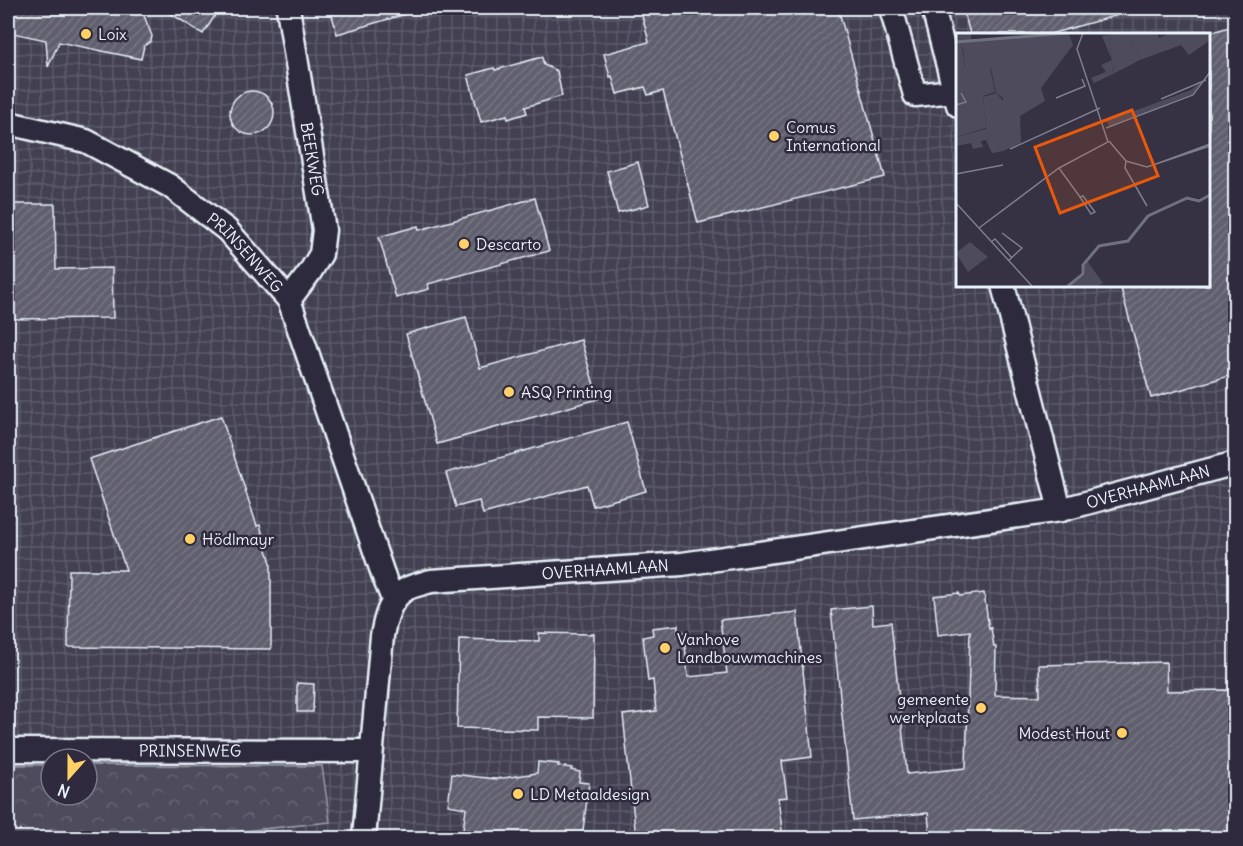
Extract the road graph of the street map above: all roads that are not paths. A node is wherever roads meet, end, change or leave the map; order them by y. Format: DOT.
graph roads {
  1 [pos="288,8"];
  2 [pos="891,8"];
  3 [pos="933,8"];
  4 [pos="956,98"];
  5 [pos="8,123"];
  6 [pos="1003,286"];
  7 [pos="289,300"];
  8 [pos="1236,463"];
  9 [pos="1060,510"];
  10 [pos="394,601"];
  11 [pos="8,750"];
  12 [pos="371,752"];
  13 [pos="364,838"];
  1 -- 7 [label="street, BEEKWEG"];
  2 -- 4 [label="street"];
  3 -- 4 [label="street"];
  5 -- 7 [label="street, PRINSENWEG"];
  6 -- 9 [label="street"];
  7 -- 10 [label="street, PRINSENWEG"];
  8 -- 9 [label="street, OVERHAAMLAAN"];
  9 -- 10 [label="street, OVERHAAMLAAN"];
  10 -- 12 [label="street"];
  11 -- 12 [label="street, PRINSENWEG"];
  12 -- 13 [label="street"];
}
